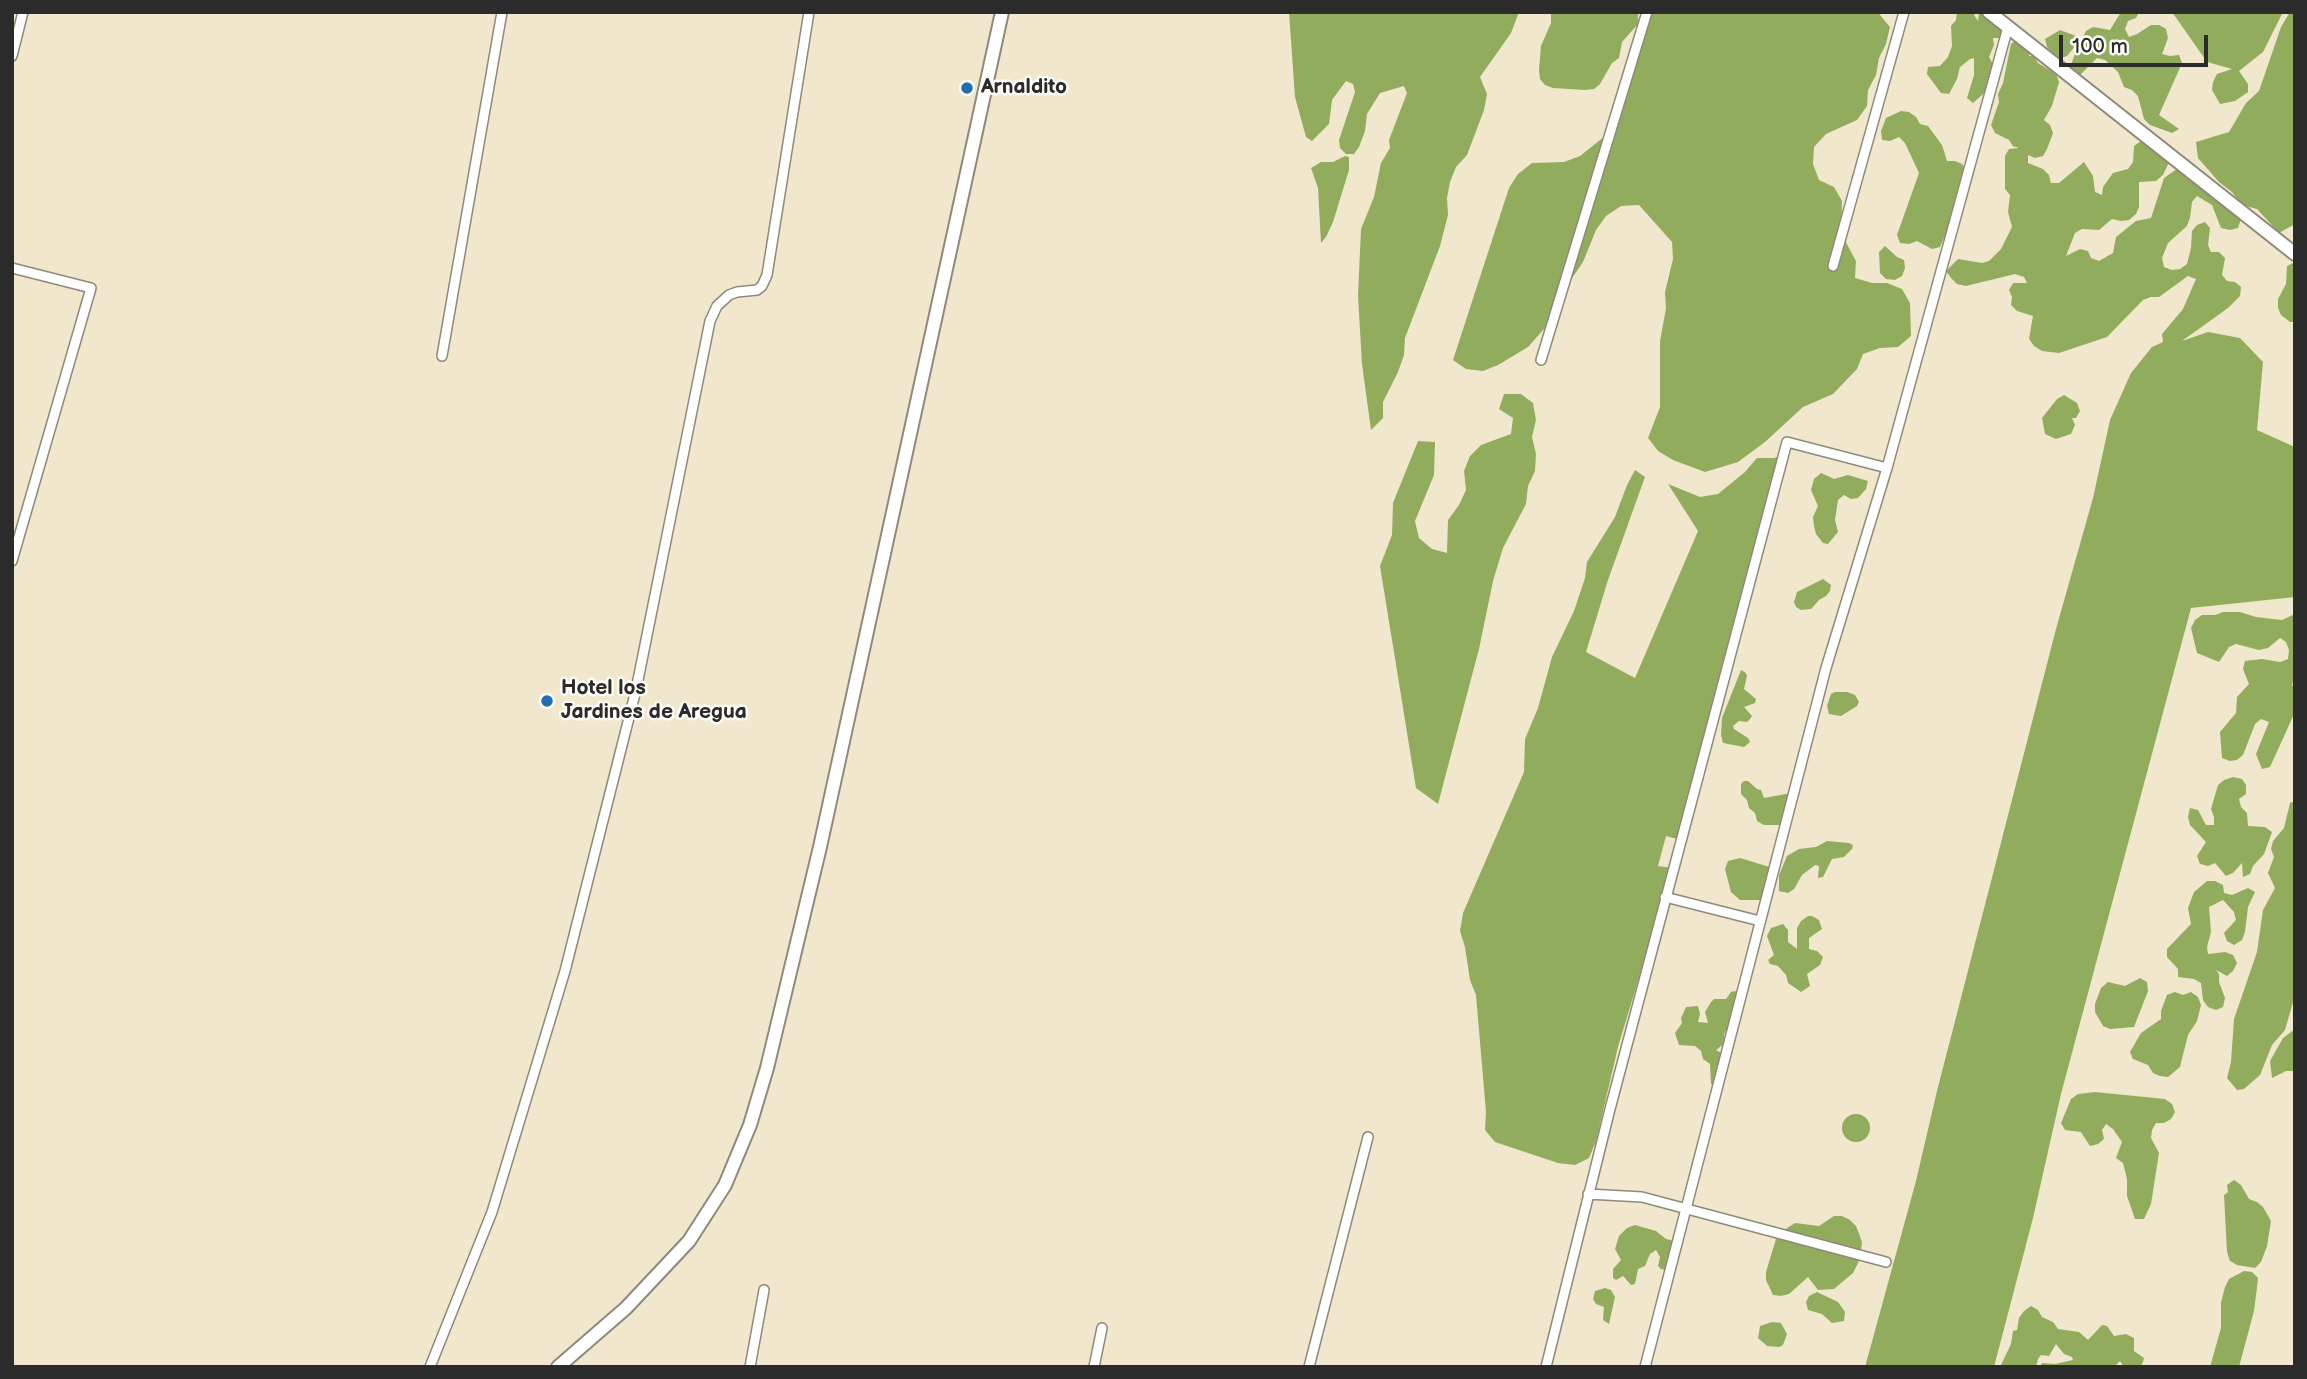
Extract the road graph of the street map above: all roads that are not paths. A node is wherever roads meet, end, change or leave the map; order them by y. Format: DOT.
graph roads {
  1 [pos="23,12"];
  2 [pos="502,12"];
  3 [pos="809,12"];
  4 [pos="1002,12"];
  5 [pos="1647,12"];
  6 [pos="1904,12"];
  7 [pos="1989,12"];
  8 [pos="2008,27"];
  9 [pos="12,56"];
  10 [pos="2295,254"];
  11 [pos="1833,266"];
  12 [pos="12,268"];
  13 [pos="442,356"];
  14 [pos="1541,360"];
  15 [pos="1887,468"];
  16 [pos="17,530"];
  17 [pos="12,561"];
  18 [pos="1665,897"];
  19 [pos="1760,921"];
  20 [pos="1368,1137"];
  21 [pos="1588,1194"];
  22 [pos="1686,1208"];
  23 [pos="1886,1262"];
  24 [pos="764,1290"];
  25 [pos="1102,1328"];
  26 [pos="430,1367"];
  27 [pos="558,1367"];
  28 [pos="750,1367"];
  29 [pos="1094,1367"];
  30 [pos="1309,1367"];
  31 [pos="1546,1367"];
  32 [pos="1645,1367"];
  1 -- 9 [label="street"];
  2 -- 13 [label="street"];
  3 -- 26 [label="street"];
  4 -- 27 [label="street"];
  5 -- 14 [label="street"];
  6 -- 11 [label="street"];
  7 -- 8 [label="street"];
  8 -- 10 [label="street"];
  8 -- 15 [label="street"];
  12 -- 16 [label="street"];
  15 -- 18 [label="street"];
  15 -- 19 [label="street"];
  16 -- 17 [label="street"];
  18 -- 19 [label="street"];
  18 -- 21 [label="street"];
  19 -- 22 [label="street"];
  20 -- 30 [label="street"];
  21 -- 22 [label="street"];
  21 -- 31 [label="street"];
  22 -- 23 [label="street"];
  22 -- 32 [label="street"];
  24 -- 28 [label="street"];
  25 -- 29 [label="street"];
}
